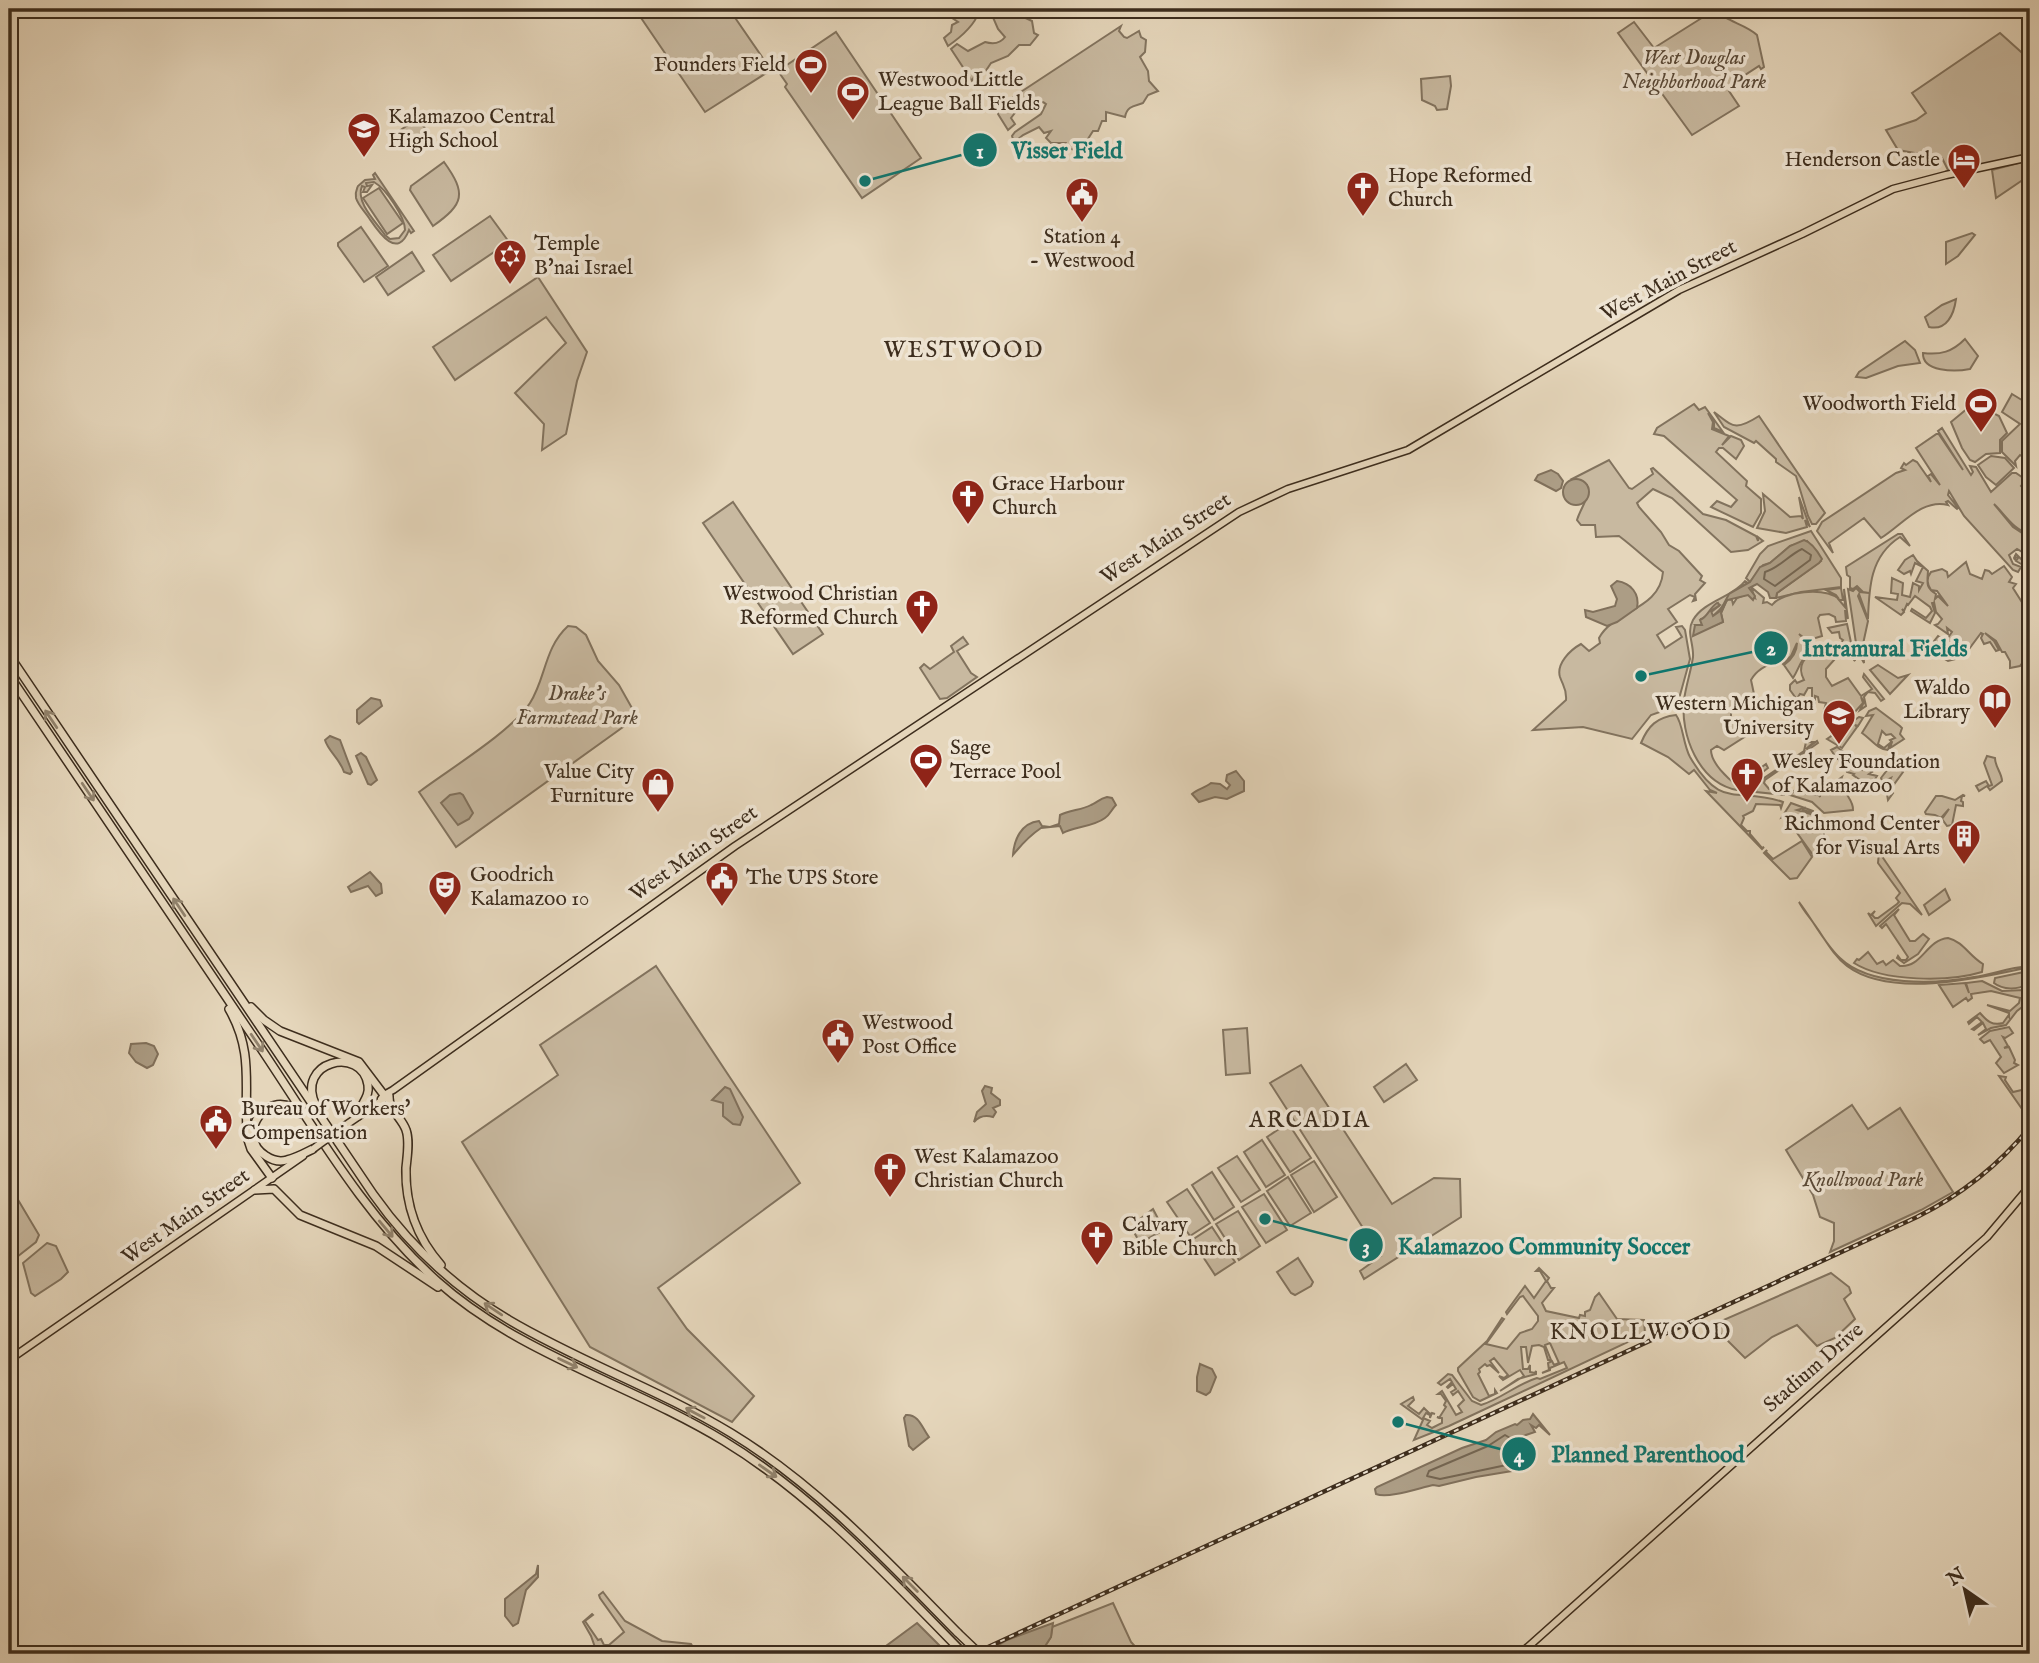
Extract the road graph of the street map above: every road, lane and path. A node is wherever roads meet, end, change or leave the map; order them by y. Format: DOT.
graph roads {
  1 [pos="2030,157"];
  2 [pos="9,655"];
  3 [pos="9,675"];
  4 [pos="217,964"];
  5 [pos="205,966"];
  6 [pos="387,1095"];
  7 [pos="358,1116"];
  8 [pos="321,1120"];
  9 [pos="314,1128"];
  10 [pos="313,1149"];
  11 [pos="272,1178"];
  12 [pos="2030,1186"];
  13 [pos="255,1190"];
  14 [pos="460,1286"];
  15 [pos="469,1307"];
  16 [pos="9,1360"];
  17 [pos="964,1654"];
  18 [pos="980,1654"];
  19 [pos="1520,1654"];
  1 -- 6 [label="main road, West Main Street"];
  4 -- 2 [label="highway, one-way"];
  3 -- 5 [label="highway, one-way"];
  4 -- 6 [label="highway"];
  4 -- 8 [label="highway"];
  5 -- 9 [label="highway, one-way"];
  5 -- 11 [label="highway"];
  6 -- 7 [label="main road, West Main Street"];
  6 -- 14 [label="highway"];
  7 -- 8 [label="highway"];
  7 -- 10 [label="main road, West Main Street, bridge"];
  8 -- 14 [label="highway"];
  9 -- 10 [label="highway"];
  9 -- 15 [label="highway, one-way"];
  10 -- 11 [label="main road, West Main Street"];
  11 -- 13 [label="main road, West Main Street"];
  12 -- 19 [label="main road, Stadium Drive"];
  13 -- 15 [label="highway"];
  13 -- 16 [label="main road, West Main Street"];
  18 -- 14 [label="highway, one-way, bridge"];
  15 -- 17 [label="highway, one-way"];
}
